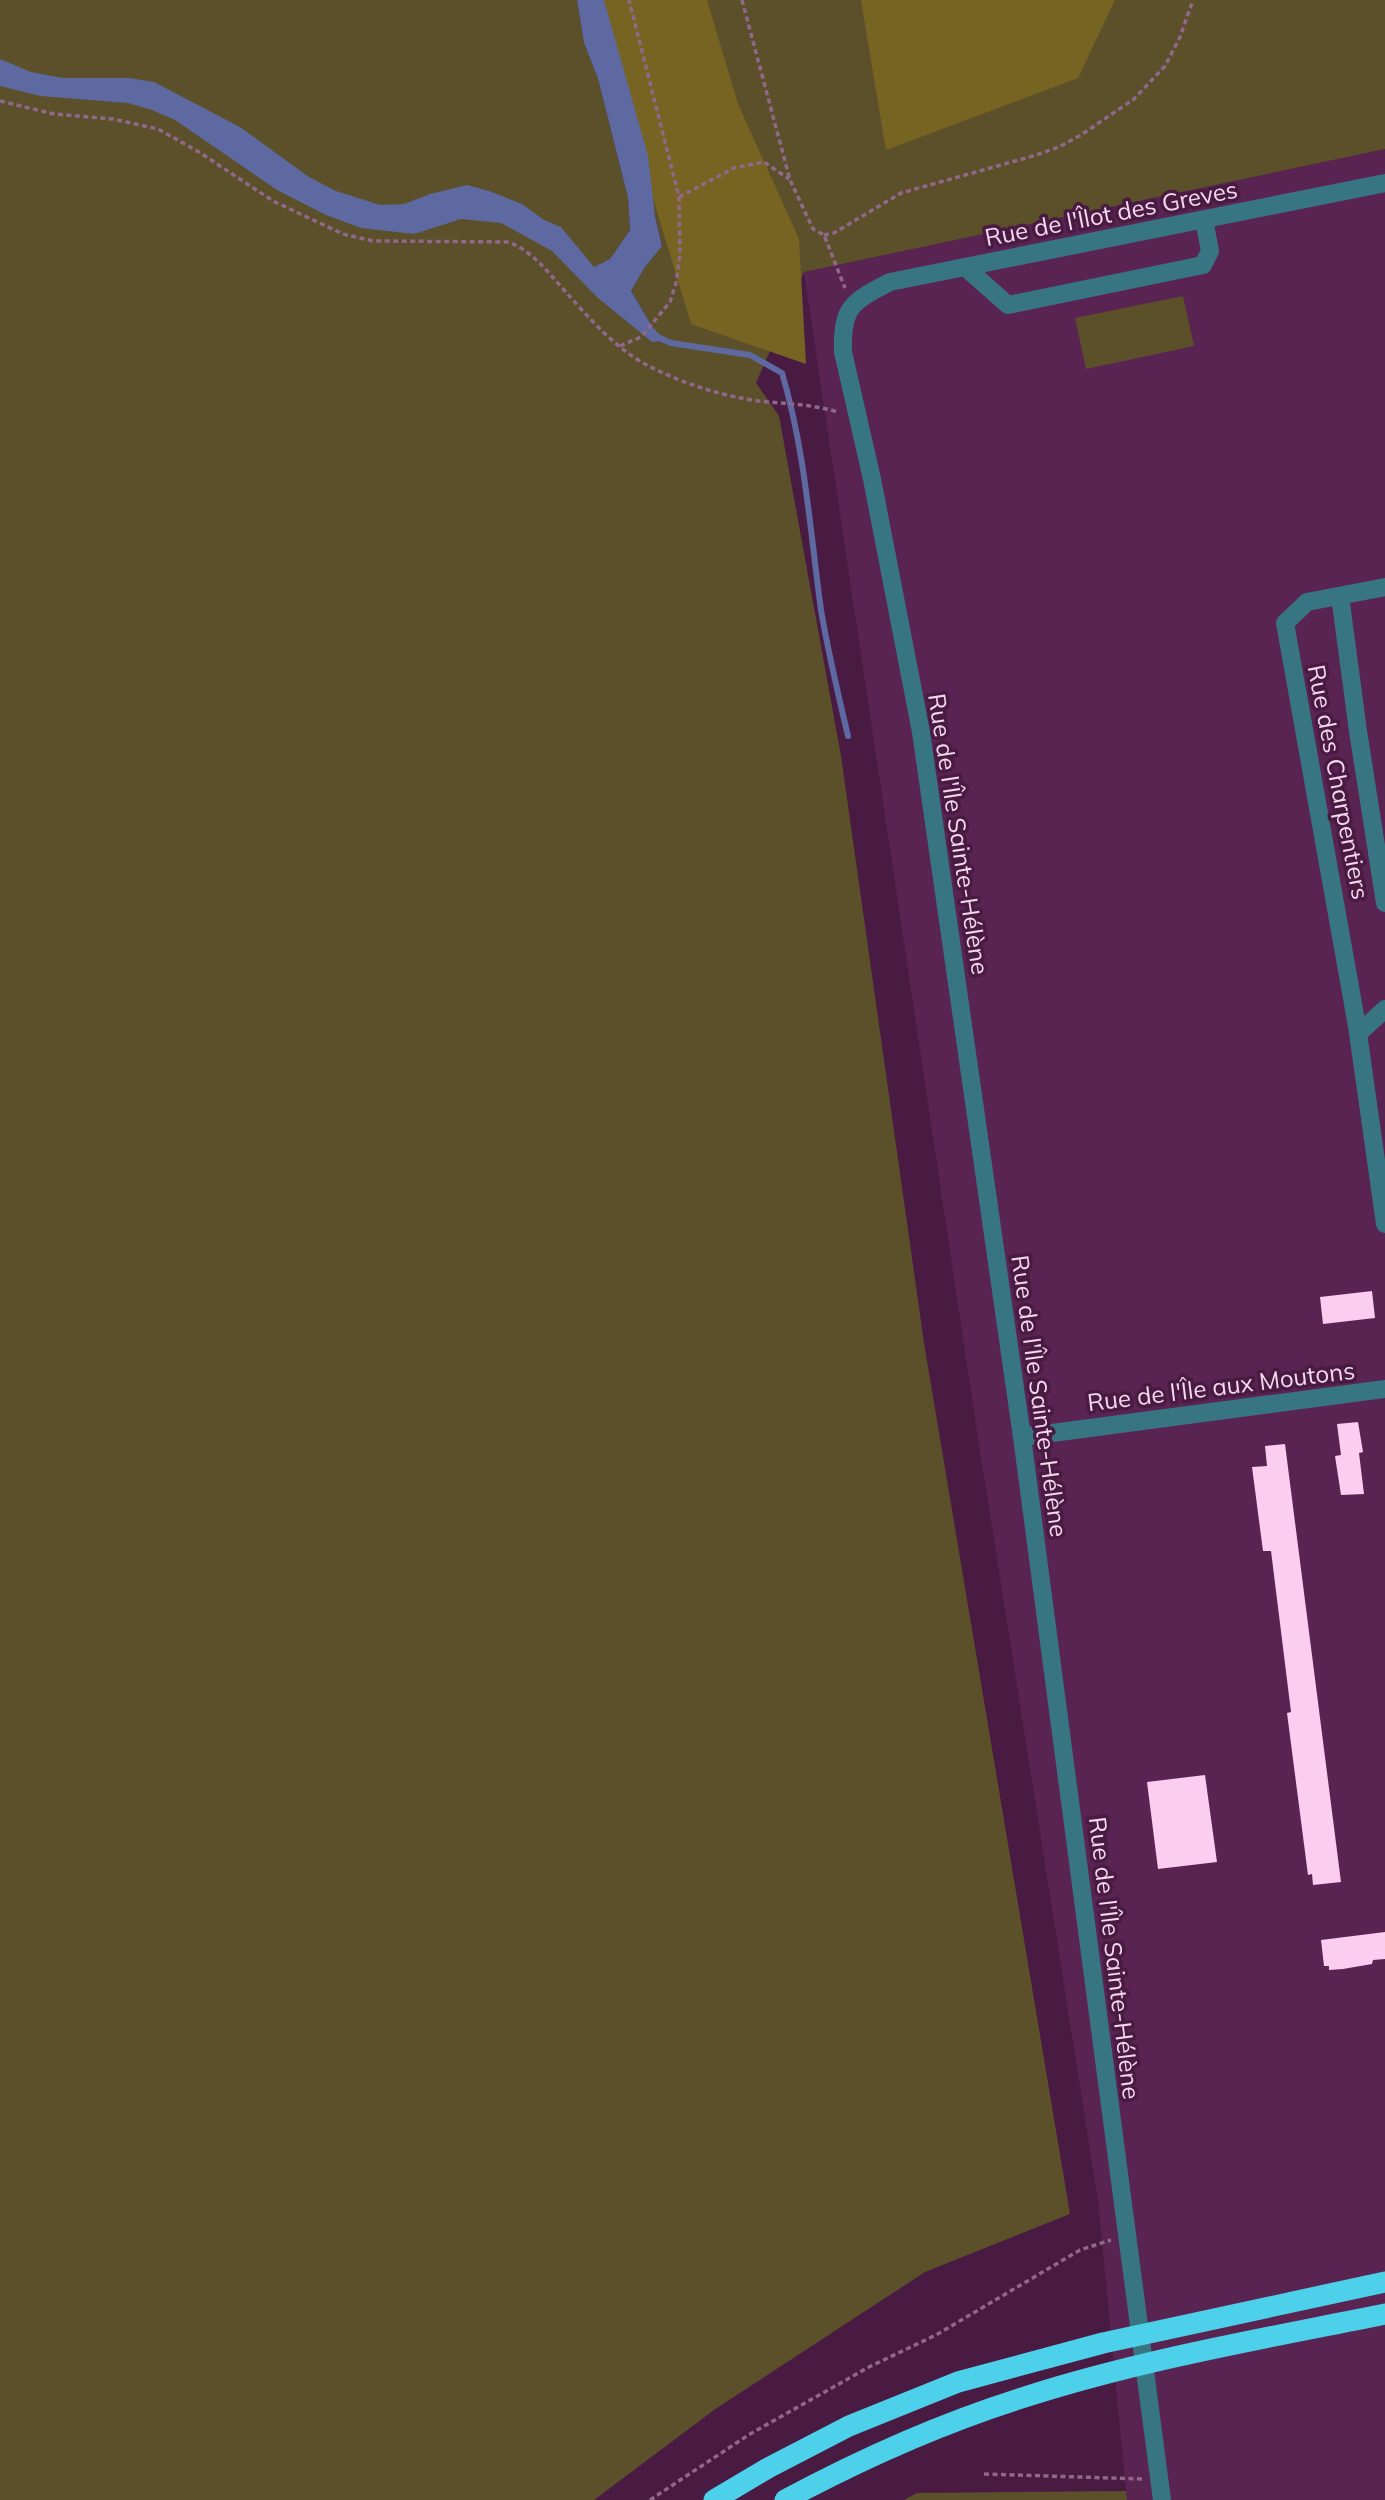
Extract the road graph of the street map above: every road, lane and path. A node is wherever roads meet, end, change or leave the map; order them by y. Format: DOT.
graph roads {
  1 [pos="629,0"];
  2 [pos="742,0"];
  3 [pos="1193,0"];
  4 [pos="0,101"];
  5 [pos="790,180"];
  6 [pos="1385,184"];
  7 [pos="679,197"];
  8 [pos="1204,220"];
  9 [pos="824,235"];
  10 [pos="965,267"];
  11 [pos="852,306"];
  12 [pos="620,346"];
  13 [pos="841,413"];
  14 [pos="1385,587"];
  15 [pos="1340,596"];
  16 [pos="1385,903"];
  17 [pos="1385,1009"];
  18 [pos="1359,1034"];
  19 [pos="1385,1224"];
  20 [pos="1385,1390"];
  21 [pos="1022,1437"];
  22 [pos="1126,2230"];
  23 [pos="1110,2240"];
  24 [pos="1112,2251"];
  25 [pos="1385,2282"];
  26 [pos="1385,2314"];
  27 [pos="1144,2467"];
  28 [pos="984,2474"];
  29 [pos="650,2500"];
  30 [pos="714,2500"];
  31 [pos="785,2500"];
  32 [pos="1162,2500"];
  1 -- 7 [label="path"];
  2 -- 5 [label="path"];
  3 -- 9 [label="path"];
  4 -- 12 [label="path"];
  5 -- 7 [label="path"];
  5 -- 9 [label="path"];
  6 -- 8 [label="street, Rue de l'Îlot des Greves"];
  7 -- 12 [label="path"];
  8 -- 10 [label="street, Rue de l'Îlot des Greves"];
  8 -- 10 [label="street"];
  9 -- 11 [label="path"];
  10 -- 11 [label="street, Rue de l'Îlot des Greves"];
  11 -- 21 [label="street, Rue de l'Île Sainte-Hélène"];
  12 -- 13 [label="path"];
  14 -- 15 [label="street, Rue des Charpentiers"];
  15 -- 16 [label="street"];
  15 -- 18 [label="street, Rue des Charpentiers"];
  17 -- 18 [label="street"];
  18 -- 19 [label="street, Rue des Charpentiers"];
  20 -- 21 [label="street, Rue de l'Île aux Moutons"];
  21 -- 22 [label="street, Rue de l'Île Sainte-Hélène"];
  22 -- 23 [label="path"];
  22 -- 32 [label="street, Rue de l'Île Sainte-Hélène"];
  23 -- 24 [label="path"];
  23 -- 29 [label="path"];
  25 -- 30 [label="highway"];
  26 -- 31 [label="highway"];
  27 -- 28 [label="path"];
}
